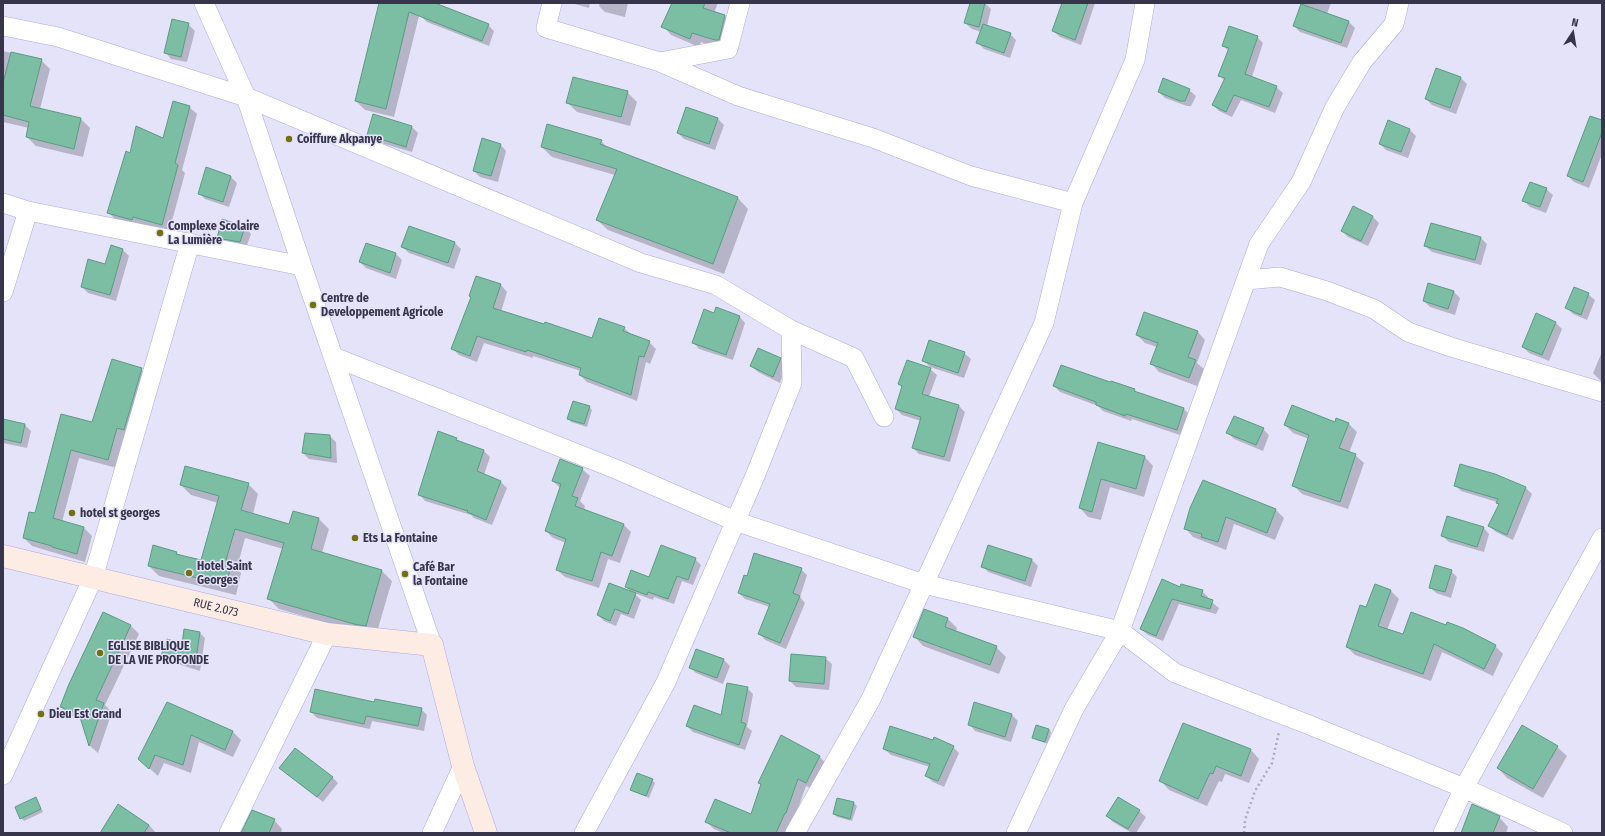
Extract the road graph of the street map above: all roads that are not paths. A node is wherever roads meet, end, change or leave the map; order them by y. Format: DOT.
graph roads {
  1 [pos="204,3"];
  2 [pos="552,3"];
  3 [pos="740,3"];
  4 [pos="1145,3"];
  5 [pos="1399,3"];
  6 [pos="3,26"];
  7 [pos="660,62"];
  8 [pos="246,97"];
  9 [pos="3,203"];
  10 [pos="1073,203"];
  11 [pos="28,211"];
  12 [pos="190,243"];
  13 [pos="302,266"];
  14 [pos="1246,280"];
  15 [pos="3,292"];
  16 [pos="790,330"];
  17 [pos="334,357"];
  18 [pos="1602,392"];
  19 [pos="884,417"];
  20 [pos="735,521"];
  21 [pos="1602,538"];
  22 [pos="3,556"];
  23 [pos="93,578"];
  24 [pos="924,584"];
  25 [pos="1120,631"];
  26 [pos="327,634"];
  27 [pos="432,645"];
  28 [pos="463,766"];
  29 [pos="3,775"];
  30 [pos="1464,788"];
  31 [pos="229,833"];
  32 [pos="432,833"];
  33 [pos="486,833"];
  34 [pos="584,833"];
  35 [pos="796,833"];
  36 [pos="1016,833"];
  37 [pos="1443,833"];
  38 [pos="1563,833"];
  1 -- 8 [label="street"];
  2 -- 7 [label="street"];
  3 -- 7 [label="street"];
  4 -- 10 [label="street"];
  5 -- 14 [label="street"];
  6 -- 8 [label="street"];
  7 -- 10 [label="street"];
  8 -- 13 [label="street"];
  8 -- 16 [label="street"];
  9 -- 11 [label="street"];
  10 -- 24 [label="street"];
  11 -- 12 [label="street"];
  11 -- 15 [label="street"];
  12 -- 13 [label="street"];
  12 -- 23 [label="street"];
  13 -- 17 [label="street"];
  14 -- 18 [label="street"];
  14 -- 25 [label="street"];
  16 -- 19 [label="street"];
  16 -- 20 [label="street"];
  17 -- 20 [label="street"];
  17 -- 27 [label="street"];
  20 -- 24 [label="street"];
  20 -- 34 [label="street"];
  21 -- 30 [label="street"];
  22 -- 23 [label="street, RUE 2.073"];
  23 -- 26 [label="street, RUE 2.073"];
  23 -- 29 [label="street"];
  24 -- 25 [label="street"];
  24 -- 35 [label="street"];
  25 -- 30 [label="street"];
  25 -- 36 [label="street"];
  26 -- 27 [label="street, RUE 2.073"];
  26 -- 31 [label="street"];
  27 -- 28 [label="street"];
  28 -- 32 [label="street"];
  28 -- 33 [label="street"];
  30 -- 37 [label="street"];
  30 -- 38 [label="street"];
}
